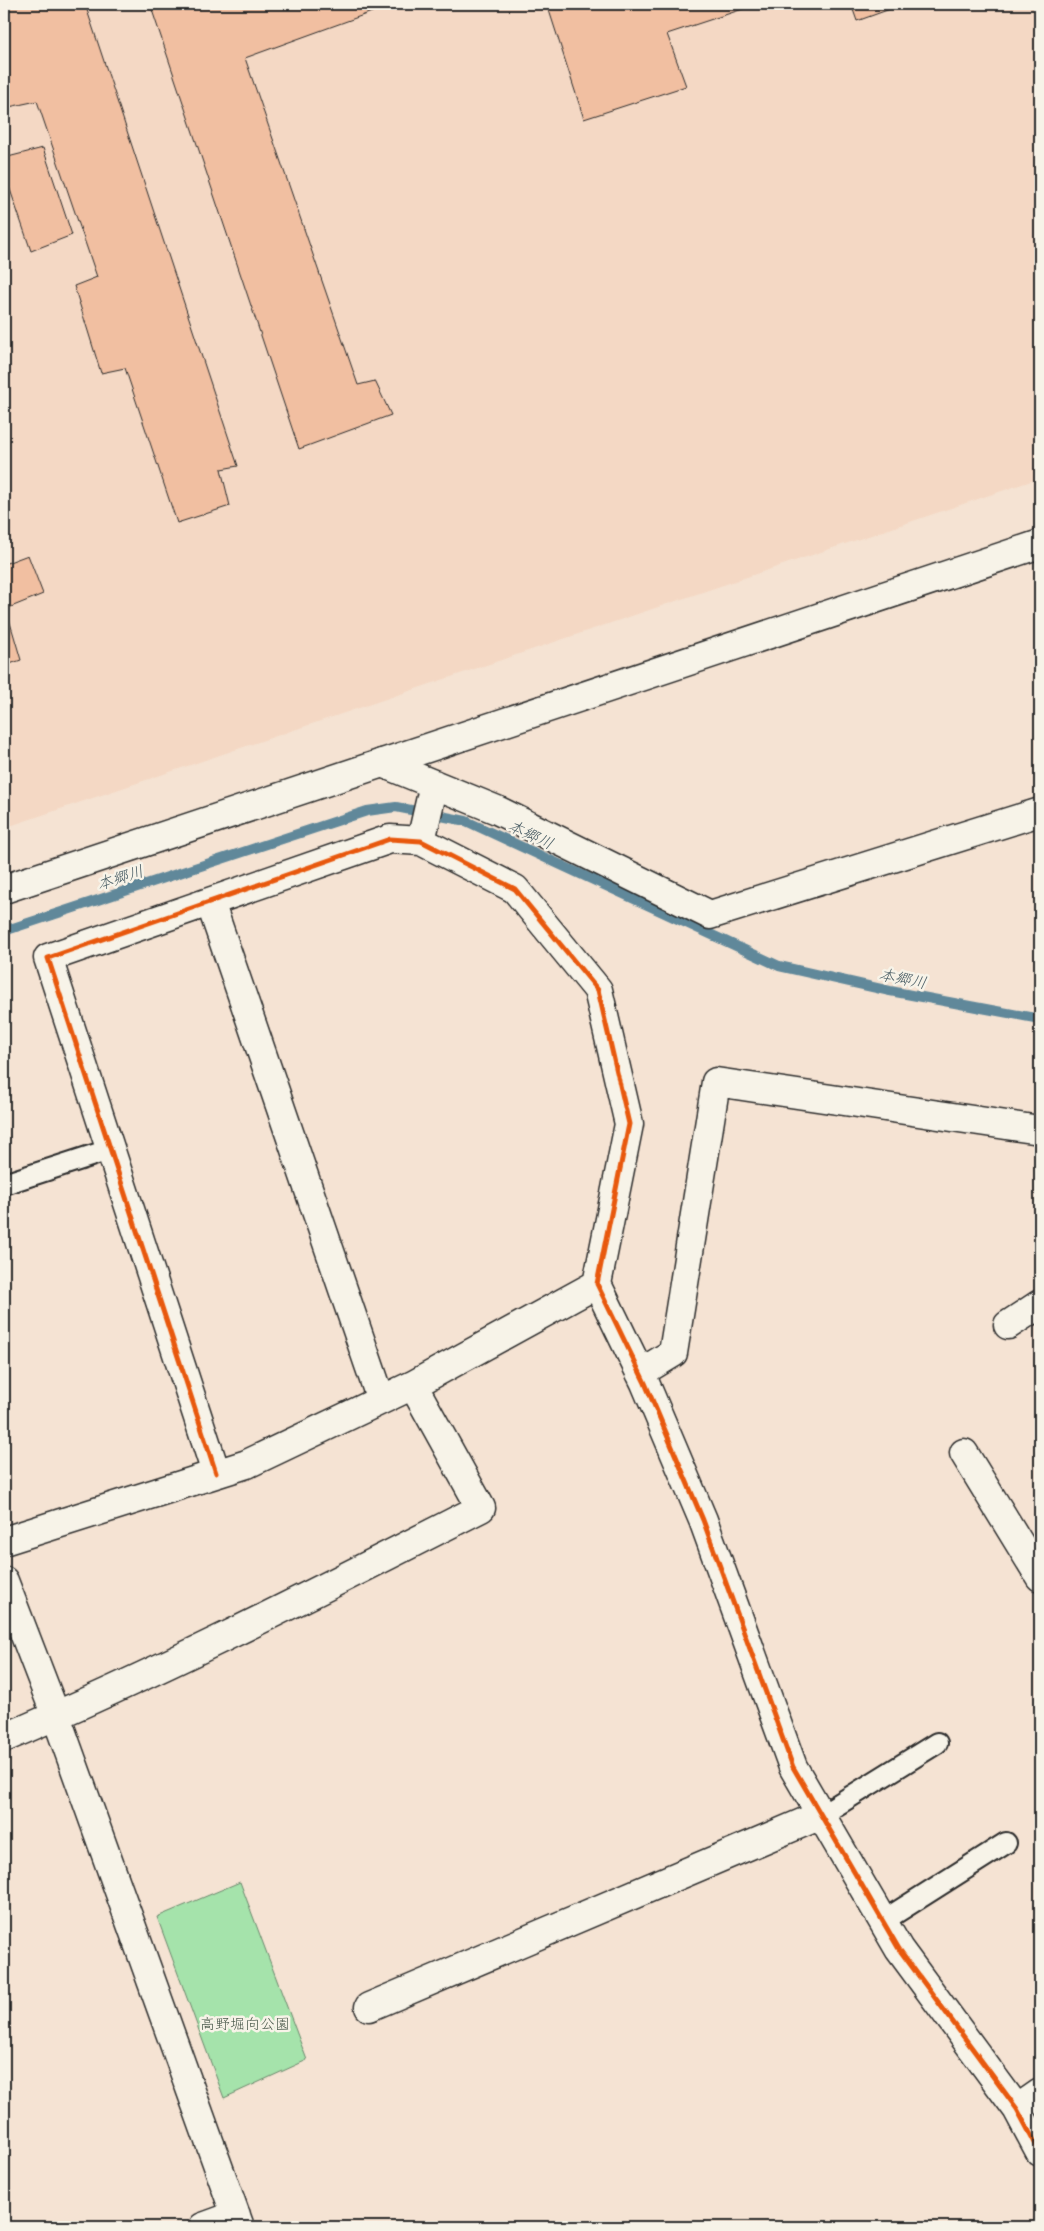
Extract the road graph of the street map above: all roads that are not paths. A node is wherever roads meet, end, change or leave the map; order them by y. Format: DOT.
graph roads {
  1 [pos="1040,544"];
  2 [pos="382,763"];
  3 [pos="433,785"];
  4 [pos="1040,812"];
  5 [pos="421,841"];
  6 [pos="4,889"];
  7 [pos="210,902"];
  8 [pos="1040,1130"];
  9 [pos="109,1150"];
  10 [pos="4,1184"];
  11 [pos="597,1284"];
  12 [pos="1040,1304"];
  13 [pos="1008,1325"];
  14 [pos="640,1372"];
  15 [pos="413,1385"];
  16 [pos="381,1400"];
  17 [pos="964,1453"];
  18 [pos="216,1473"];
  19 [pos="4,1541"];
  20 [pos="1040,1577"];
  21 [pos="4,1581"];
  22 [pos="56,1716"];
  23 [pos="4,1738"];
  24 [pos="937,1743"];
  25 [pos="821,1815"];
  26 [pos="1006,1843"];
  27 [pos="883,1921"];
  28 [pos="369,2007"];
  29 [pos="1040,2093"];
  30 [pos="1017,2109"];
  31 [pos="1040,2152"];
  32 [pos="238,2221"];
  33 [pos="203,2227"];
  1 -- 2 [label="street"];
  2 -- 3 [label="street"];
  2 -- 6 [label="street"];
  3 -- 4 [label="street"];
  3 -- 5 [label="street"];
  5 -- 7 [label="street"];
  5 -- 11 [label="street"];
  7 -- 9 [label="street"];
  7 -- 16 [label="street"];
  8 -- 14 [label="street"];
  9 -- 10 [label="lane"];
  9 -- 18 [label="street"];
  11 -- 14 [label="street"];
  11 -- 15 [label="street"];
  12 -- 13 [label="street"];
  14 -- 25 [label="street"];
  15 -- 16 [label="street"];
  15 -- 22 [label="street"];
  16 -- 18 [label="street"];
  17 -- 20 [label="street"];
  18 -- 19 [label="street"];
  21 -- 22 [label="street"];
  22 -- 23 [label="street"];
  22 -- 32 [label="street"];
  24 -- 25 [label="lane"];
  25 -- 27 [label="street"];
  25 -- 28 [label="street"];
  26 -- 27 [label="lane"];
  27 -- 30 [label="street"];
  29 -- 30 [label="street"];
  30 -- 31 [label="street"];
  32 -- 33 [label="street"];
}
